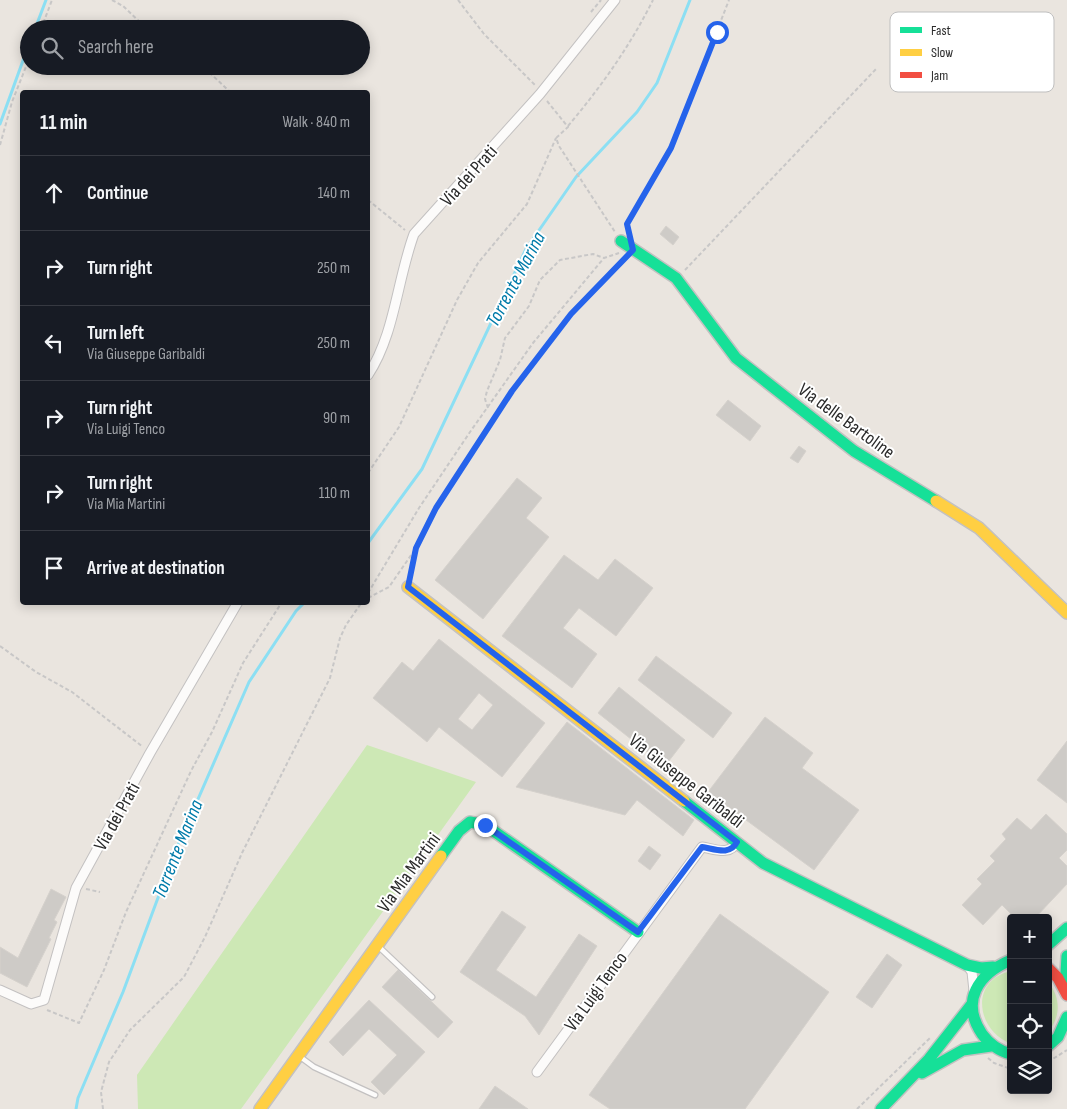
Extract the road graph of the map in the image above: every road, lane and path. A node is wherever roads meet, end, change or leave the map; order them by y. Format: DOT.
graph roads {
  1 [pos="52,0"];
  2 [pos="112,0"];
  3 [pos="458,0"];
  4 [pos="616,0"];
  5 [pos="653,0"];
  6 [pos="729,0"];
  7 [pos="44,20"];
  8 [pos="138,20"];
  9 [pos="876,69"];
  10 [pos="23,75"];
  11 [pos="212,75"];
  12 [pos="228,90"];
  13 [pos="541,93"];
  14 [pos="568,126"];
  15 [pos="556,138"];
  16 [pos="0,145"];
  17 [pos="370,202"];
  18 [pos="414,234"];
  19 [pos="621,241"];
  20 [pos="633,250"];
  21 [pos="604,258"];
  22 [pos="676,278"];
  23 [pos="370,372"];
  24 [pos="488,408"];
  25 [pos="370,470"];
  26 [pos="416,548"];
  27 [pos="408,587"];
  28 [pos="370,591"];
  29 [pos="370,597"];
  30 [pos="236,605"];
  31 [pos="280,605"];
  32 [pos="360,605"];
  33 [pos="1067,613"];
  34 [pos="0,646"];
  35 [pos="150,753"];
  36 [pos="737,842"];
  37 [pos="76,888"];
  38 [pos="100,892"];
  39 [pos="1067,928"];
  40 [pos="638,932"];
  41 [pos="1052,941"];
  42 [pos="377,946"];
  43 [pos="1067,956"];
  44 [pos="1007,962"];
  45 [pos="967,965"];
  46 [pos="993,967"];
  47 [pos="1052,972"];
  48 [pos="0,990"];
  49 [pos="974,992"];
  50 [pos="1066,992"];
  51 [pos="432,996"];
  52 [pos="30,1004"];
  53 [pos="972,1004"];
  54 [pos="1067,1017"];
  55 [pos="932,1036"];
  56 [pos="1062,1036"];
  57 [pos="991,1046"];
  58 [pos="1067,1050"];
  59 [pos="1007,1052"];
  60 [pos="298,1056"];
  61 [pos="987,1057"];
  62 [pos="1052,1059"];
  63 [pos="1007,1067"];
  64 [pos="537,1072"];
  65 [pos="911,1080"];
  66 [pos="375,1095"];
  67 [pos="103,1109"];
  68 [pos="260,1109"];
  69 [pos="857,1109"];
  70 [pos="881,1109"];
  1 -- 7 [label="path"];
  2 -- 8 [label="path"];
  3 -- 13 [label="path"];
  4 -- 13 [label="street, Via dei Prati"];
  5 -- 14 [label="path"];
  6 -- 20 [label="path"];
  9 -- 22 [label="path"];
  10 -- 16 [label="path"];
  11 -- 12 [label="path"];
  13 -- 14 [label="path"];
  13 -- 18 [label="street, Via dei Prati"];
  14 -- 15 [label="path"];
  15 -- 19 [label="path"];
  15 -- 25 [label="path"];
  17 -- 18 [label="path"];
  18 -- 23 [label="street, Via dei Prati"];
  19 -- 20 [label="street, Via delle Bartoline"];
  20 -- 21 [label="path"];
  20 -- 22 [label="street, Via delle Bartoline"];
  20 -- 26 [label="path"];
  21 -- 24 [label="path"];
  21 -- 24 [label="path"];
  22 -- 33 [label="street, Via delle Bartoline"];
  24 -- 28 [label="path"];
  26 -- 27 [label="path"];
  26 -- 29 [label="path"];
  27 -- 36 [label="street, Via Giuseppe Garibaldi"];
  30 -- 35 [label="street, Via dei Prati"];
  31 -- 52 [label="path"];
  32 -- 67 [label="path"];
  34 -- 35 [label="path"];
  35 -- 37 [label="street, Via dei Prati"];
  36 -- 40 [label="street, Via Luigi Tenco"];
  36 -- 45 [label="street, Via Giuseppe Garibaldi"];
  37 -- 38 [label="path"];
  37 -- 52 [label="street, Via dei Prati"];
  39 -- 41 [label="street"];
  40 -- 42 [label="street, Via Mia Martini"];
  40 -- 64 [label="street, Via Luigi Tenco"];
  42 -- 51 [label="lane"];
  42 -- 60 [label="street, Via Mia Martini"];
  43 -- 50 [label="street"];
  44 -- 46 [label="street"];
  45 -- 46 [label="street, Via Giuseppe Garibaldi"];
  45 -- 49 [label="street"];
  46 -- 49 [label="street"];
  47 -- 50 [label="street"];
  48 -- 52 [label="street"];
  49 -- 53 [label="street"];
  53 -- 57 [label="street"];
  53 -- 65 [label="street"];
  54 -- 56 [label="street"];
  55 -- 69 [label="path"];
  57 -- 59 [label="street"];
  57 -- 65 [label="street"];
  58 -- 62 [label="path"];
  60 -- 66 [label="lane"];
  60 -- 68 [label="street, Via Mia Martini"];
  61 -- 63 [label="path"];
  65 -- 70 [label="street"];
}
